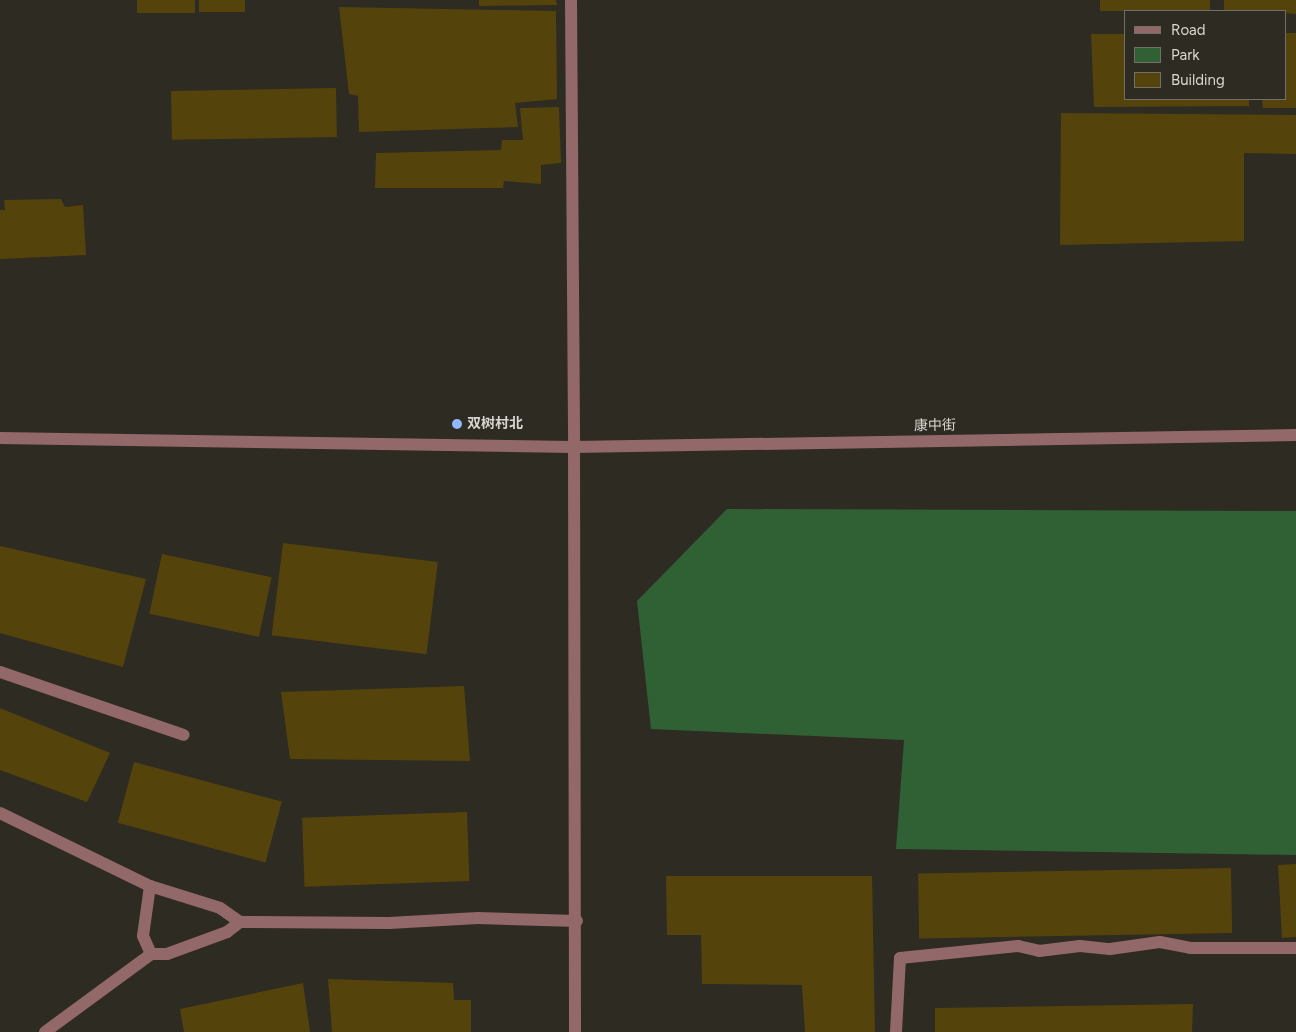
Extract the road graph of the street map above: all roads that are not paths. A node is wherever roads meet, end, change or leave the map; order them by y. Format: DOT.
graph roads {
  1 [pos="570,0"];
  2 [pos="1296,435"];
  3 [pos="0,438"];
  4 [pos="574,447"];
  5 [pos="0,672"];
  6 [pos="184,735"];
  7 [pos="0,813"];
  8 [pos="150,886"];
  9 [pos="240,922"];
  10 [pos="576,922"];
  11 [pos="1296,948"];
  12 [pos="151,954"];
  13 [pos="45,1032"];
  14 [pos="575,1032"];
  15 [pos="896,1032"];
  1 -- 4 [label="street"];
  2 -- 4 [label="street, 康中街"];
  3 -- 4 [label="street, 康中街"];
  4 -- 10 [label="street"];
  5 -- 6 [label="street"];
  7 -- 8 [label="street"];
  8 -- 9 [label="street"];
  8 -- 12 [label="street"];
  9 -- 10 [label="street"];
  9 -- 12 [label="street"];
  10 -- 14 [label="street"];
  11 -- 15 [label="street"];
  12 -- 13 [label="street"];
}
